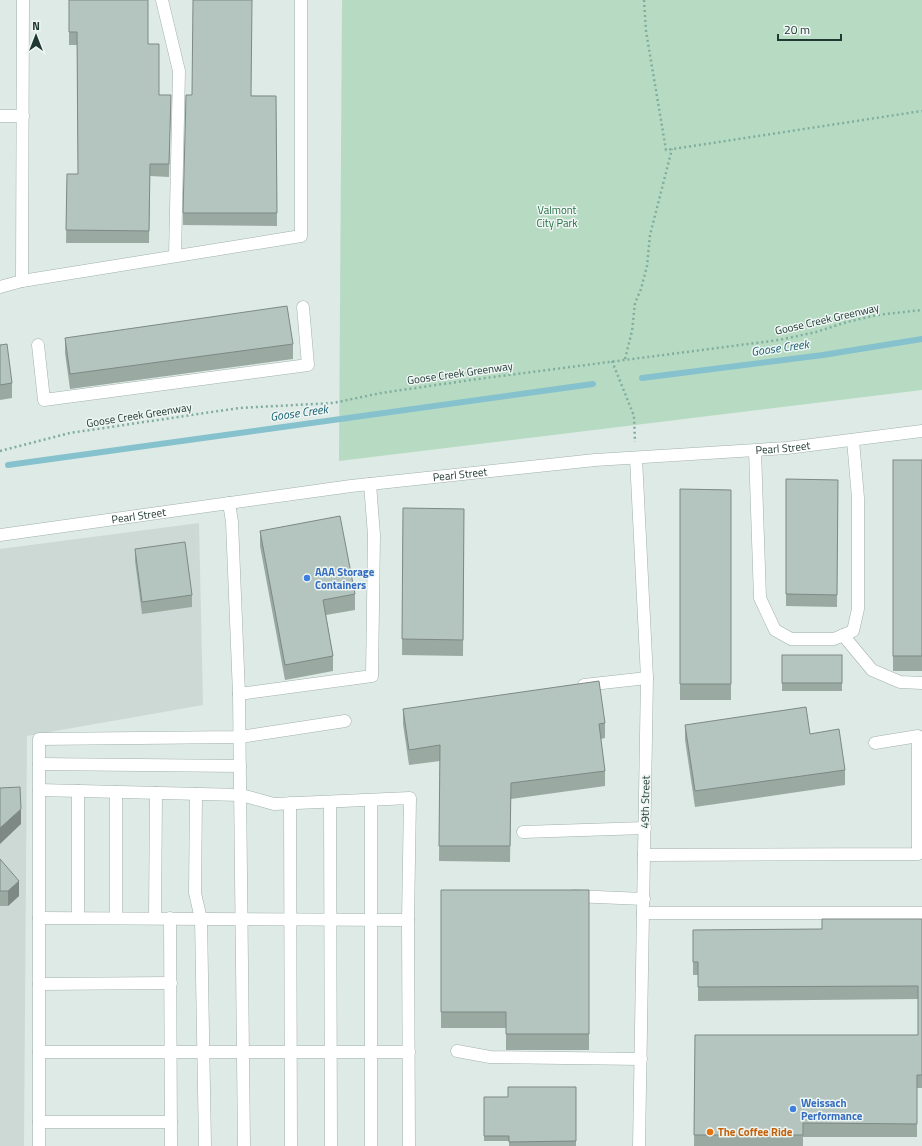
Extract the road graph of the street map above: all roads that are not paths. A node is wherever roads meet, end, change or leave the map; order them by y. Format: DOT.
graph roads {
  1 [pos="23,0"];
  2 [pos="162,0"];
  3 [pos="301,0"];
  4 [pos="0,116"];
  5 [pos="23,116"];
  6 [pos="175,256"];
  7 [pos="22,281"];
  8 [pos="0,287"];
  9 [pos="303,308"];
  10 [pos="38,345"];
  11 [pos="922,431"];
  12 [pos="853,440"];
  13 [pos="755,450"];
  14 [pos="636,458"];
  15 [pos="370,484"];
  16 [pos="229,503"];
  17 [pos="0,535"];
  18 [pos="843,635"];
  19 [pos="647,678"];
  20 [pos="922,683"];
  21 [pos="570,686"];
  22 [pos="239,694"];
  23 [pos="345,721"];
  24 [pos="240,737"];
  25 [pos="875,743"];
  26 [pos="39,764"];
  27 [pos="240,766"];
  28 [pos="39,790"];
  29 [pos="78,791"];
  30 [pos="116,792"];
  31 [pos="156,793"];
  32 [pos="196,794"];
  33 [pos="241,795"];
  34 [pos="371,800"];
  35 [pos="330,802"];
  36 [pos="290,804"];
  37 [pos="645,828"];
  38 [pos="523,832"];
  39 [pos="644,855"];
  40 [pos="558,896"];
  41 [pos="644,899"];
  42 [pos="643,913"];
  43 [pos="922,913"];
  44 [pos="39,918"];
  45 [pos="78,918"];
  46 [pos="116,918"];
  47 [pos="155,918"];
  48 [pos="170,918"];
  49 [pos="201,919"];
  50 [pos="242,919"];
  51 [pos="291,919"];
  52 [pos="330,919"];
  53 [pos="371,920"];
  54 [pos="408,920"];
  55 [pos="171,983"];
  56 [pos="39,984"];
  57 [pos="39,1052"];
  58 [pos="171,1052"];
  59 [pos="291,1052"];
  60 [pos="330,1052"];
  61 [pos="371,1052"];
  62 [pos="408,1052"];
  63 [pos="457,1052"];
  64 [pos="203,1053"];
  65 [pos="243,1053"];
  66 [pos="641,1058"];
  67 [pos="39,1122"];
  68 [pos="171,1122"];
  69 [pos="39,1146"];
  70 [pos="171,1146"];
  71 [pos="205,1146"];
  72 [pos="244,1146"];
  73 [pos="290,1146"];
  74 [pos="331,1146"];
  75 [pos="371,1146"];
  76 [pos="409,1146"];
  77 [pos="639,1146"];
  1 -- 5 [label="street"];
  2 -- 6 [label="street"];
  3 -- 6 [label="street"];
  4 -- 5 [label="street"];
  5 -- 7 [label="street"];
  6 -- 7 [label="street"];
  7 -- 8 [label="street"];
  9 -- 10 [label="street"];
  11 -- 12 [label="street, Pearl Street"];
  12 -- 13 [label="street, Pearl Street"];
  12 -- 18 [label="street"];
  13 -- 14 [label="street, Pearl Street"];
  13 -- 18 [label="street"];
  14 -- 15 [label="street, Pearl Street"];
  14 -- 19 [label="street, 49th Street"];
  15 -- 16 [label="street, Pearl Street"];
  15 -- 22 [label="street"];
  16 -- 17 [label="street, Pearl Street"];
  16 -- 22 [label="street"];
  18 -- 20 [label="street"];
  19 -- 21 [label="street"];
  19 -- 37 [label="street, 49th Street"];
  22 -- 24 [label="street"];
  23 -- 24 [label="street"];
  24 -- 26 [label="street"];
  24 -- 27 [label="street"];
  25 -- 39 [label="street"];
  26 -- 27 [label="street"];
  26 -- 28 [label="street"];
  27 -- 33 [label="street"];
  28 -- 29 [label="street"];
  28 -- 44 [label="street"];
  29 -- 30 [label="street"];
  29 -- 45 [label="street"];
  30 -- 31 [label="street"];
  30 -- 46 [label="street"];
  31 -- 32 [label="street"];
  31 -- 47 [label="street"];
  32 -- 33 [label="street"];
  32 -- 49 [label="street"];
  33 -- 36 [label="street"];
  33 -- 50 [label="street"];
  34 -- 35 [label="street"];
  34 -- 53 [label="street"];
  34 -- 54 [label="street"];
  35 -- 36 [label="street"];
  35 -- 52 [label="street"];
  36 -- 51 [label="street"];
  37 -- 38 [label="street"];
  37 -- 39 [label="street, 49th Street"];
  39 -- 41 [label="street, 49th Street"];
  40 -- 41 [label="street"];
  41 -- 42 [label="street, 49th Street"];
  42 -- 43 [label="street"];
  42 -- 66 [label="street, 49th Street"];
  44 -- 45 [label="street"];
  44 -- 56 [label="street"];
  45 -- 46 [label="street"];
  46 -- 47 [label="street"];
  47 -- 48 [label="street"];
  48 -- 49 [label="street"];
  48 -- 55 [label="street"];
  49 -- 50 [label="street"];
  49 -- 64 [label="street"];
  50 -- 51 [label="street"];
  50 -- 65 [label="street"];
  51 -- 52 [label="street"];
  51 -- 59 [label="street"];
  52 -- 53 [label="street"];
  52 -- 60 [label="street"];
  53 -- 54 [label="street"];
  53 -- 61 [label="street"];
  54 -- 62 [label="street"];
  55 -- 56 [label="street"];
  55 -- 58 [label="street"];
  56 -- 57 [label="street"];
  57 -- 58 [label="street"];
  57 -- 67 [label="street"];
  58 -- 64 [label="street"];
  58 -- 68 [label="street"];
  59 -- 60 [label="street"];
  59 -- 65 [label="street"];
  59 -- 73 [label="street"];
  60 -- 61 [label="street"];
  60 -- 74 [label="street"];
  61 -- 62 [label="street"];
  61 -- 75 [label="street"];
  62 -- 76 [label="street"];
  63 -- 66 [label="street"];
  64 -- 65 [label="street"];
  64 -- 71 [label="street"];
  65 -- 72 [label="street"];
  66 -- 77 [label="street, 49th Street"];
  67 -- 68 [label="street"];
  67 -- 69 [label="street"];
  68 -- 70 [label="street"];
}
